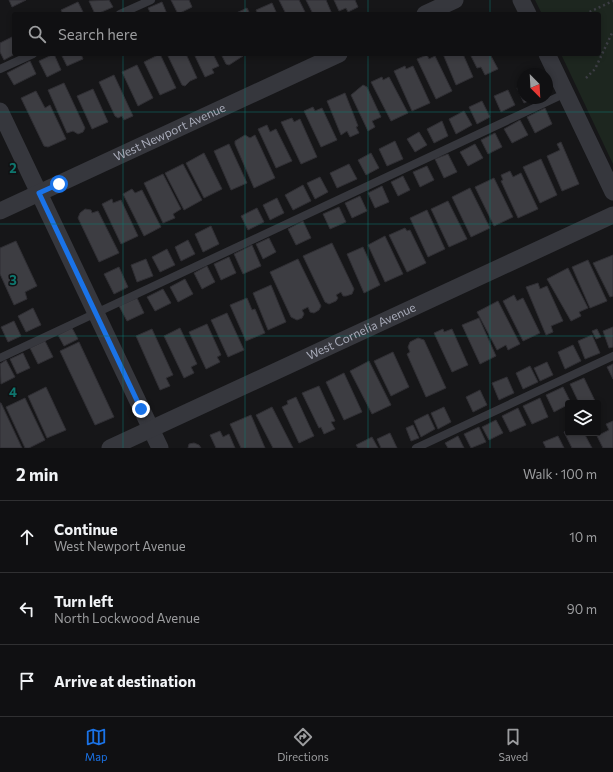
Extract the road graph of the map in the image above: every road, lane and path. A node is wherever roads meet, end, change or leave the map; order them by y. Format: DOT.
graph roads {
  1 [pos="151,0"];
  2 [pos="455,0"];
  3 [pos="522,0"];
  4 [pos="613,1"];
  5 [pos="124,12"];
  6 [pos="429,12"];
  7 [pos="527,12"];
  8 [pos="589,12"];
  9 [pos="613,32"];
  10 [pos="29,56"];
  11 [pos="335,56"];
  12 [pos="548,56"];
  13 [pos="0,69"];
  14 [pos="586,78"];
  15 [pos="566,93"];
  16 [pos="0,111"];
  17 [pos="613,192"];
  18 [pos="39,193"];
  19 [pos="0,211"];
  20 [pos="613,215"];
  21 [pos="96,314"];
  22 [pos="613,356"];
  23 [pos="0,358"];
  24 [pos="151,429"];
  25 [pos="110,448"];
  26 [pos="160,448"];
  27 [pos="416,448"];
  1 -- 5 [label="lane"];
  2 -- 6 [label="street"];
  3 -- 7 [label="street"];
  4 -- 8 [label="path"];
  9 -- 14 [label="path"];
  10 -- 13 [label="lane"];
  11 -- 18 [label="street, West Newport Avenue"];
  12 -- 15 [label="street"];
  15 -- 17 [label="street"];
  15 -- 21 [label="lane"];
  16 -- 18 [label="street"];
  18 -- 19 [label="street, West Newport Avenue"];
  18 -- 21 [label="street"];
  20 -- 24 [label="street, West Cornelia Avenue"];
  21 -- 23 [label="lane"];
  21 -- 24 [label="street"];
  22 -- 27 [label="lane"];
  24 -- 25 [label="street, West Cornelia Avenue"];
  24 -- 26 [label="street"];
}
